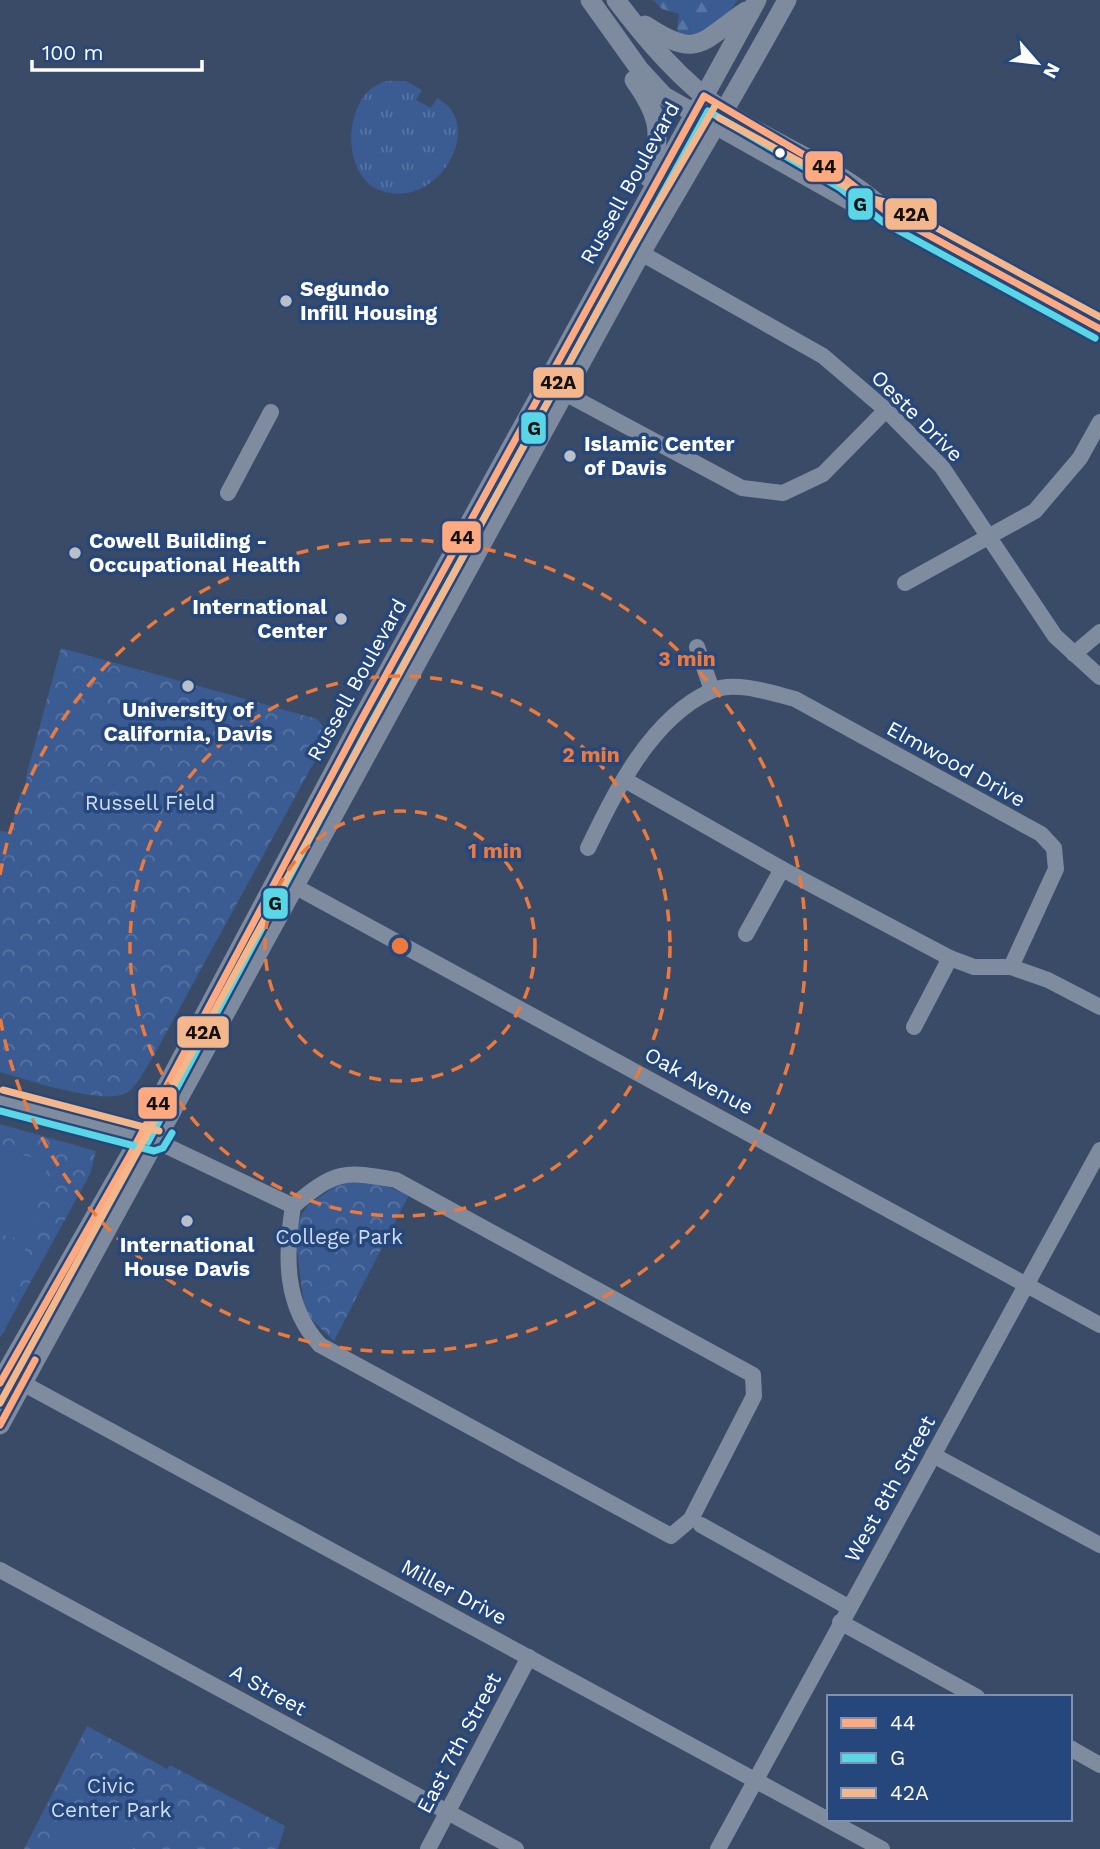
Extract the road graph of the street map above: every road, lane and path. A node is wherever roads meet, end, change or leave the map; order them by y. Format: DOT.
graph roads {
  1 [pos="787,0"];
  2 [pos="592,2"];
  3 [pos="755,4"];
  4 [pos="621,6"];
  5 [pos="704,96"];
  6 [pos="694,114"];
  7 [pos="719,119"];
  8 [pos="882,208"];
  9 [pos="640,212"];
  10 [pos="641,253"];
  11 [pos="1100,329"];
  12 [pos="546,383"];
  13 [pos="564,393"];
  14 [pos="886,410"];
  15 [pos="271,412"];
  16 [pos="1100,422"];
  17 [pos="228,493"];
  18 [pos="990,538"];
  19 [pos="905,583"];
  20 [pos="1100,632"];
  21 [pos="697,647"];
  22 [pos="1074,654"];
  23 [pos="1100,677"];
  24 [pos="712,690"];
  25 [pos="359,724"];
  26 [pos="356,772"];
  27 [pos="625,780"];
  28 [pos="588,848"];
  29 [pos="782,869"];
  30 [pos="285,881"];
  31 [pos="746,934"];
  32 [pos="950,958"];
  33 [pos="1012,967"];
  34 [pos="1100,1007"];
  35 [pos="914,1027"];
  36 [pos="0,1100"];
  37 [pos="148,1139"];
  38 [pos="1100,1150"];
  39 [pos="293,1206"];
  40 [pos="1026,1285"];
  41 [pos="1100,1325"];
  42 [pos="9,1380"];
  43 [pos="0,1424"];
  44 [pos="933,1455"];
  45 [pos="701,1525"];
  46 [pos="1100,1545"];
  47 [pos="0,1570"];
  48 [pos="848,1607"];
  49 [pos="840,1622"];
  50 [pos="529,1657"];
  51 [pos="973,1695"];
  52 [pos="1072,1749"];
  53 [pos="1100,1765"];
  54 [pos="755,1781"];
  55 [pos="447,1811"];
  56 [pos="827,1820"];
  57 [pos="830,1821"];
  58 [pos="428,1849"];
  59 [pos="516,1849"];
  60 [pos="718,1849"];
  61 [pos="882,1849"];
  1 -- 7 [label="main road, Russell Boulevard"];
  2 -- 6 [label="main road"];
  2 -- 9 [label="main road"];
  3 -- 4 [label="main road"];
  3 -- 5 [label="main road, Russell Boulevard"];
  4 -- 5 [label="main road"];
  5 -- 6 [label="main road, Russell Boulevard"];
  5 -- 7 [label="main road"];
  6 -- 7 [label="main road"];
  6 -- 9 [label="main road, Russell Boulevard"];
  7 -- 8 [label="main road"];
  7 -- 8 [label="main road"];
  7 -- 10 [label="main road, Russell Boulevard"];
  8 -- 11 [label="main road"];
  9 -- 12 [label="main road, Russell Boulevard"];
  10 -- 13 [label="main road, Russell Boulevard"];
  10 -- 14 [label="street, Oeste Drive"];
  12 -- 13 [label="street"];
  12 -- 25 [label="main road, Russell Boulevard"];
  13 -- 14 [label="street"];
  13 -- 26 [label="main road, Russell Boulevard"];
  14 -- 18 [label="street, Oeste Drive"];
  15 -- 17 [label="street"];
  16 -- 18 [label="street"];
  18 -- 19 [label="street"];
  18 -- 22 [label="street, Oeste Drive"];
  20 -- 22 [label="street"];
  21 -- 24 [label="street"];
  22 -- 23 [label="street, Oeste Drive"];
  24 -- 27 [label="street"];
  24 -- 33 [label="street, Elmwood Drive"];
  25 -- 26 [label="main road"];
  25 -- 30 [label="main road, Russell Boulevard"];
  26 -- 30 [label="main road, Russell Boulevard"];
  27 -- 28 [label="street"];
  27 -- 29 [label="street"];
  29 -- 31 [label="street"];
  29 -- 32 [label="street"];
  30 -- 37 [label="main road, Russell Boulevard"];
  30 -- 40 [label="street, Oak Avenue"];
  32 -- 33 [label="street"];
  32 -- 35 [label="street"];
  33 -- 34 [label="street"];
  36 -- 37 [label="street"];
  37 -- 39 [label="street"];
  37 -- 42 [label="main road, Russell Boulevard"];
  38 -- 40 [label="street, West 8th Street"];
  39 -- 39 [label="street"];
  40 -- 41 [label="street, Oak Avenue"];
  40 -- 44 [label="street, West 8th Street"];
  42 -- 43 [label="main road, Russell Boulevard"];
  42 -- 50 [label="street, Miller Drive"];
  44 -- 46 [label="street"];
  44 -- 48 [label="street, West 8th Street"];
  45 -- 48 [label="street"];
  47 -- 55 [label="street, A Street"];
  48 -- 49 [label="street, West 8th Street"];
  49 -- 51 [label="street"];
  49 -- 54 [label="street, West 8th Street"];
  50 -- 54 [label="street, Miller Drive"];
  50 -- 55 [label="street, East 7th Street"];
  52 -- 53 [label="street"];
  54 -- 56 [label="street, Miller Drive"];
  54 -- 60 [label="street, West 8th Street"];
  55 -- 58 [label="street, East 7th Street"];
  55 -- 59 [label="street, A Street"];
  57 -- 61 [label="street, Miller Drive"];
}
